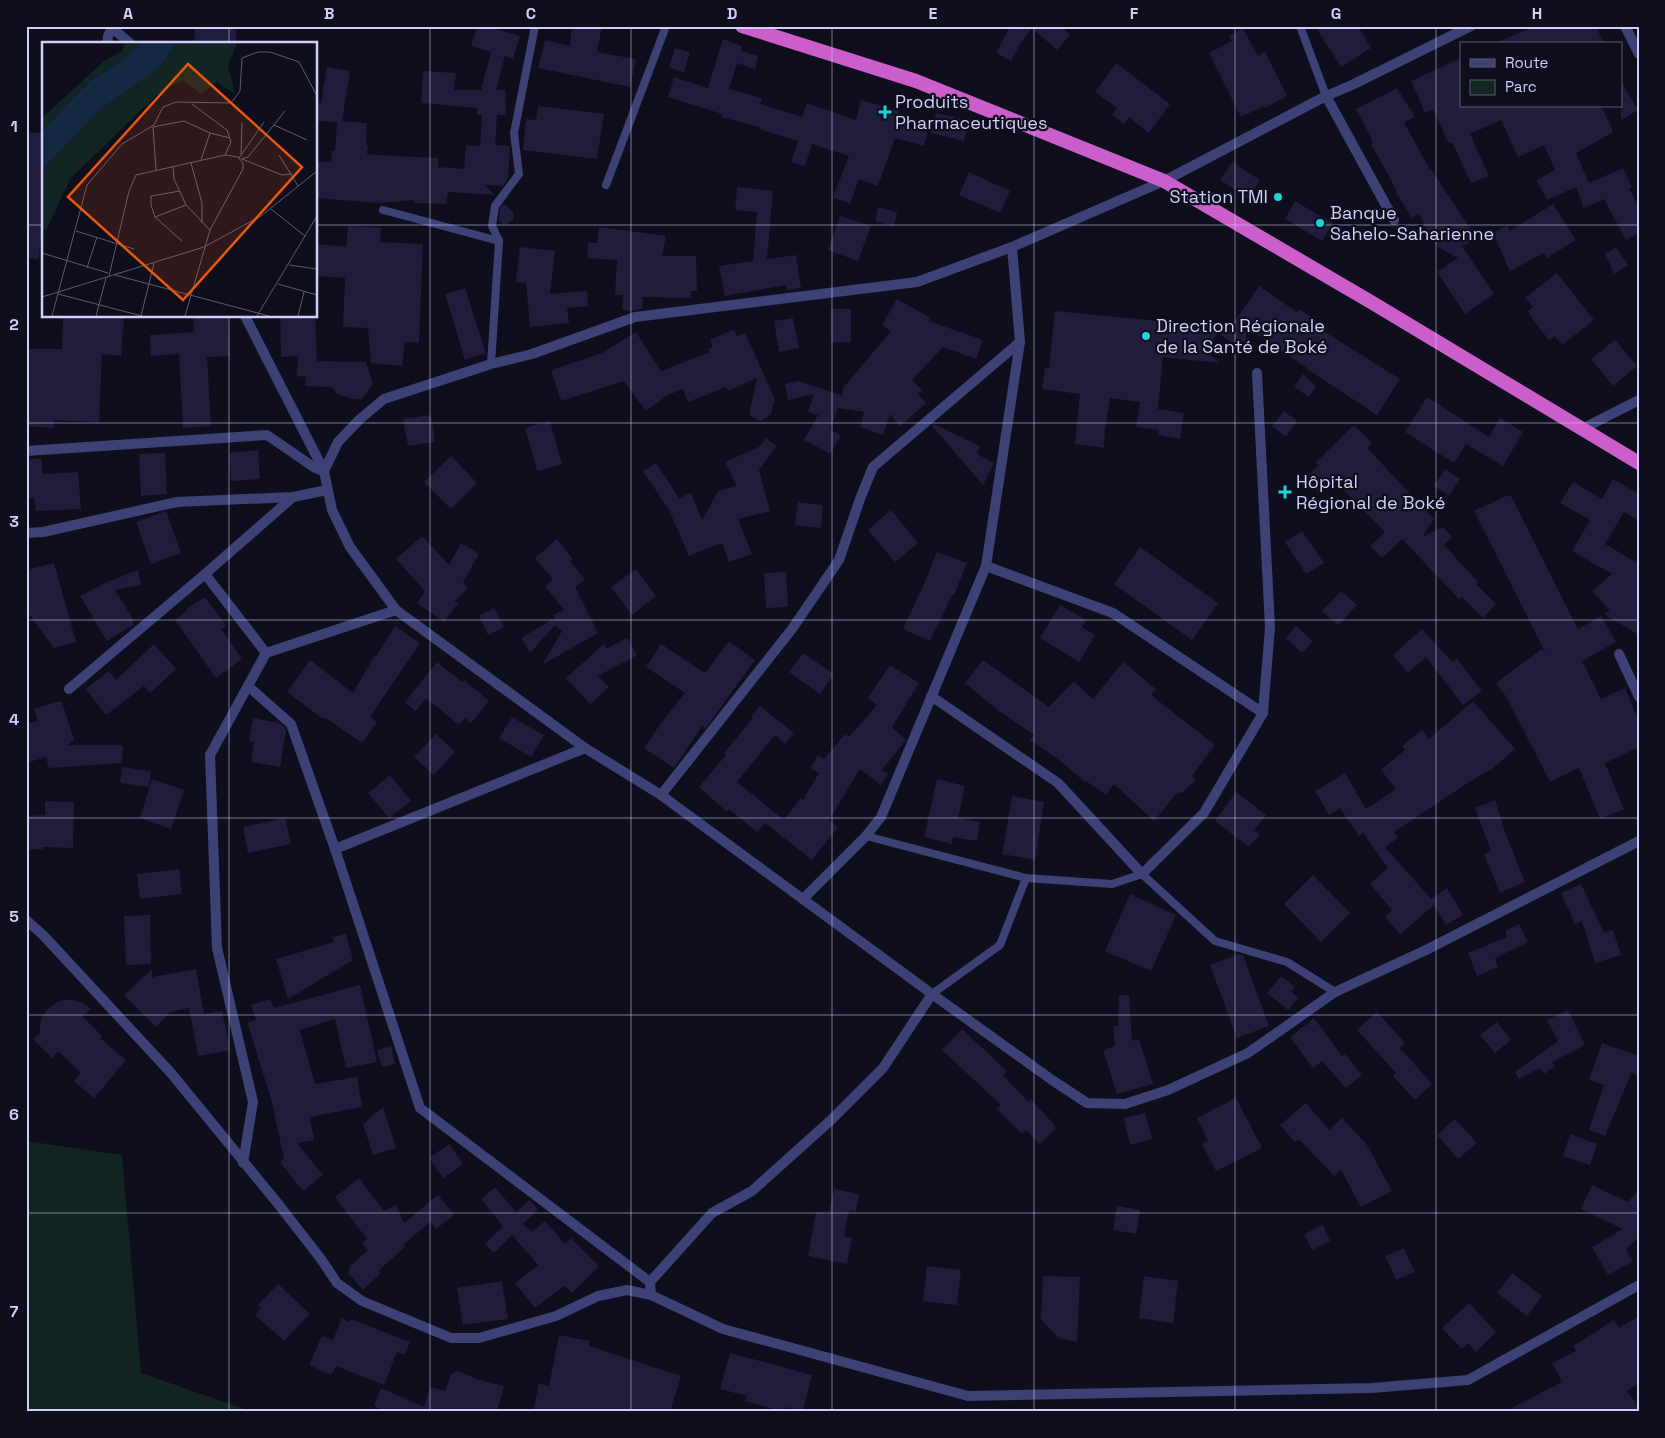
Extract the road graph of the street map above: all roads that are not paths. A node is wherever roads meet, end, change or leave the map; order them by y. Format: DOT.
graph roads {
  1 [pos="535,26"];
  2 [pos="666,26"];
  3 [pos="742,26"];
  4 [pos="1300,26"];
  5 [pos="1471,26"];
  6 [pos="1625,26"];
  7 [pos="112,27"];
  8 [pos="107,42"];
  9 [pos="129,42"];
  10 [pos="1639,54"];
  11 [pos="1326,96"];
  12 [pos="1164,181"];
  13 [pos="606,185"];
  14 [pos="383,210"];
  15 [pos="1394,220"];
  16 [pos="499,241"];
  17 [pos="1012,247"];
  18 [pos="246,318"];
  19 [pos="1020,342"];
  20 [pos="491,364"];
  21 [pos="1257,373"];
  22 [pos="1639,400"];
  23 [pos="1582,429"];
  24 [pos="26,451"];
  25 [pos="1639,463"];
  26 [pos="324,471"];
  27 [pos="327,490"];
  28 [pos="293,497"];
  29 [pos="26,533"];
  30 [pos="986,566"];
  31 [pos="205,574"];
  32 [pos="396,610"];
  33 [pos="266,653"];
  34 [pos="1619,654"];
  35 [pos="248,686"];
  36 [pos="69,689"];
  37 [pos="931,696"];
  38 [pos="1639,696"];
  39 [pos="1263,713"];
  40 [pos="585,748"];
  41 [pos="661,795"];
  42 [pos="866,836"];
  43 [pos="1639,841"];
  44 [pos="335,849"];
  45 [pos="1142,874"];
  46 [pos="1026,878"];
  47 [pos="803,899"];
  48 [pos="26,920"];
  49 [pos="1335,992"];
  50 [pos="932,994"];
  51 [pos="244,1163"];
  52 [pos="650,1282"];
  53 [pos="1639,1285"];
  54 [pos="651,1294"];
  1 -- 16 [label="lane"];
  2 -- 13 [label="lane"];
  3 -- 12 [label="highway"];
  4 -- 11 [label="lane"];
  5 -- 11 [label="street"];
  6 -- 10 [label="street"];
  7 -- 8 [label="street"];
  7 -- 9 [label="street"];
  11 -- 12 [label="street"];
  11 -- 15 [label="street"];
  12 -- 17 [label="street"];
  12 -- 23 [label="highway"];
  14 -- 16 [label="lane"];
  16 -- 20 [label="lane"];
  17 -- 19 [label="street"];
  17 -- 20 [label="street"];
  18 -- 26 [label="street"];
  19 -- 30 [label="street"];
  19 -- 41 [label="street"];
  20 -- 26 [label="street"];
  21 -- 39 [label="street"];
  22 -- 23 [label="street"];
  23 -- 25 [label="highway"];
  24 -- 26 [label="street"];
  26 -- 27 [label="street"];
  27 -- 28 [label="street"];
  27 -- 32 [label="street"];
  28 -- 29 [label="street"];
  28 -- 31 [label="street"];
  30 -- 37 [label="street"];
  30 -- 39 [label="street"];
  31 -- 33 [label="street"];
  31 -- 36 [label="street"];
  32 -- 33 [label="street"];
  32 -- 40 [label="street"];
  33 -- 35 [label="street"];
  34 -- 38 [label="street"];
  35 -- 44 [label="street"];
  35 -- 51 [label="street"];
  37 -- 42 [label="street"];
  37 -- 45 [label="street"];
  39 -- 45 [label="street"];
  40 -- 41 [label="street"];
  40 -- 44 [label="street"];
  41 -- 47 [label="street"];
  42 -- 46 [label="lane"];
  42 -- 47 [label="street"];
  43 -- 49 [label="street"];
  44 -- 52 [label="street"];
  45 -- 46 [label="lane"];
  45 -- 49 [label="lane"];
  46 -- 50 [label="lane"];
  47 -- 50 [label="street"];
  48 -- 51 [label="street"];
  49 -- 50 [label="street"];
  50 -- 52 [label="street"];
  51 -- 54 [label="street"];
  52 -- 54 [label="street"];
  53 -- 54 [label="street"];
}
